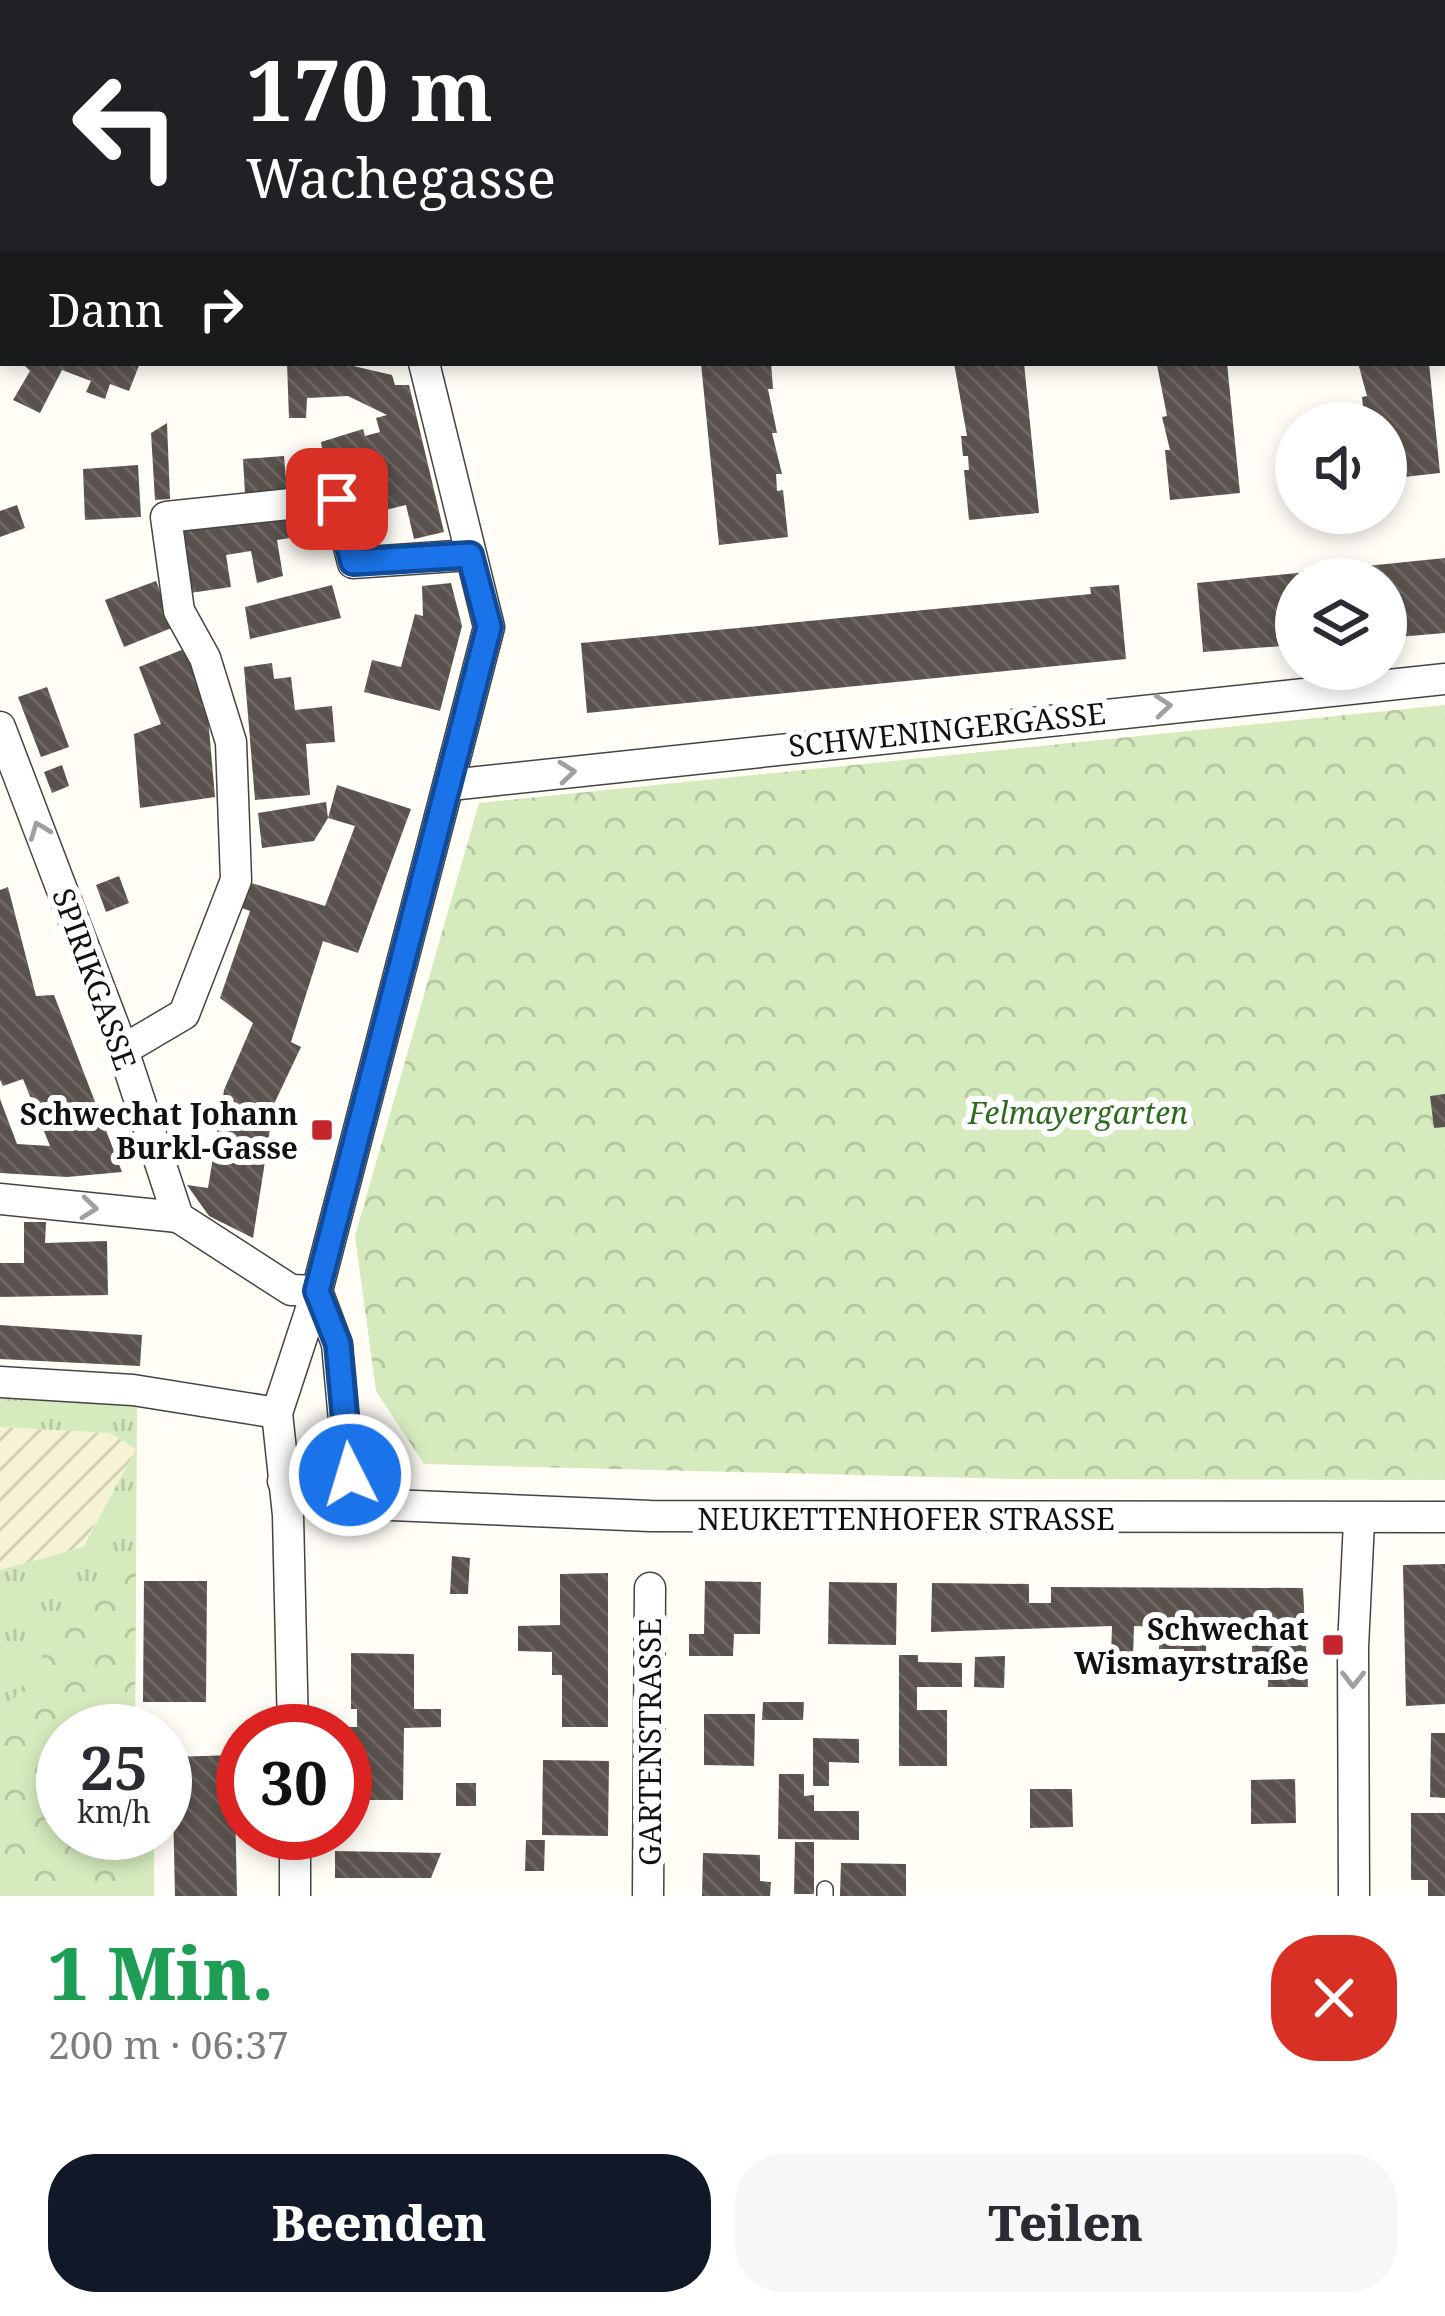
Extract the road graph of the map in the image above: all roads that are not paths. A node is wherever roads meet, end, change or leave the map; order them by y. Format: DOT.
graph roads {
  1 [pos="422,368"];
  2 [pos="470,555"];
  3 [pos="1445,679"];
  4 [pos="0,727"];
  5 [pos="450,785"];
  6 [pos="123,1050"];
  7 [pos="0,1199"];
  8 [pos="178,1217"];
  9 [pos="317,1291"];
  10 [pos="0,1382"];
  11 [pos="277,1413"];
  12 [pos="283,1481"];
  13 [pos="368,1504"];
  14 [pos="1445,1517"];
  15 [pos="1359,1521"];
  16 [pos="650,1588"];
  17 [pos="292,1704"];
  18 [pos="295,1860"];
  19 [pos="295,1896"];
  20 [pos="648,1896"];
  21 [pos="1354,1896"];
  1 -- 2 [label="street"];
  2 -- 5 [label="street"];
  2 -- 6 [label="street"];
  5 -- 3 [label="street, SCHWENINGERGASSE, one-way"];
  6 -- 4 [label="street, SPIRIKGASSE, one-way"];
  5 -- 9 [label="street"];
  6 -- 8 [label="street, SPIRIKGASSE"];
  7 -- 8 [label="street, one-way"];
  8 -- 9 [label="street"];
  9 -- 11 [label="street"];
  9 -- 13 [label="street"];
  10 -- 11 [label="street"];
  11 -- 12 [label="street"];
  12 -- 13 [label="street, NEUKETTENHOFER STRASSE"];
  12 -- 17 [label="street"];
  13 -- 15 [label="street, NEUKETTENHOFER STRASSE"];
  14 -- 15 [label="street, NEUKETTENHOFER STRASSE"];
  15 -- 21 [label="street, one-way"];
  16 -- 20 [label="street, GARTENSTRASSE"];
  18 -- 19 [label="street"];
}
